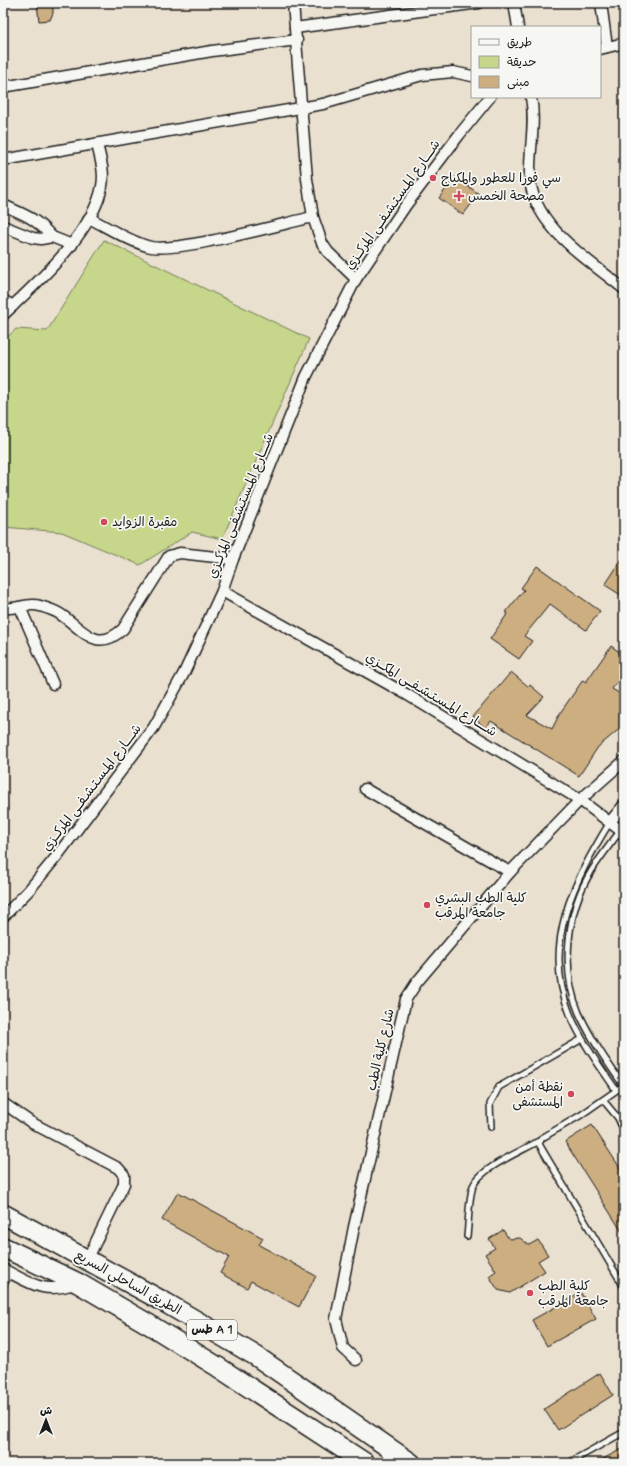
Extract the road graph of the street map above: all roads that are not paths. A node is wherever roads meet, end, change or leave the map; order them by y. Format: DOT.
graph roads {
  1 [pos="293,3"];
  2 [pos="479,3"];
  3 [pos="514,3"];
  4 [pos="601,3"];
  5 [pos="518,26"];
  6 [pos="295,28"];
  7 [pos="297,40"];
  8 [pos="624,43"];
  9 [pos="603,48"];
  10 [pos="471,76"];
  11 [pos="3,88"];
  12 [pos="489,98"];
  13 [pos="531,98"];
  14 [pos="301,108"];
  15 [pos="96,144"];
  16 [pos="3,160"];
  17 [pos="3,205"];
  18 [pos="313,217"];
  19 [pos="88,218"];
  20 [pos="3,226"];
  21 [pos="52,237"];
  22 [pos="72,245"];
  23 [pos="356,279"];
  24 [pos="624,289"];
  25 [pos="3,300"];
  26 [pos="13,306"];
  27 [pos="3,315"];
  28 [pos="233,559"];
  29 [pos="222,591"];
  30 [pos="20,607"];
  31 [pos="3,608"];
  32 [pos="53,684"];
  33 [pos="624,761"];
  34 [pos="365,789"];
  35 [pos="580,800"];
  36 [pos="624,805"];
  37 [pos="610,822"];
  38 [pos="623,830"];
  39 [pos="510,872"];
  40 [pos="3,917"];
  41 [pos="582,1039"];
  42 [pos="623,1085"];
  43 [pos="616,1090"];
  44 [pos="603,1100"];
  45 [pos="3,1103"];
  46 [pos="491,1127"];
  47 [pos="624,1131"];
  48 [pos="539,1141"];
  49 [pos="3,1214"];
  50 [pos="467,1236"];
  51 [pos="3,1246"];
  52 [pos="88,1260"];
  53 [pos="7,1271"];
  54 [pos="78,1283"];
  55 [pos="3,1286"];
  56 [pos="624,1287"];
  57 [pos="356,1360"];
  58 [pos="624,1432"];
  59 [pos="572,1461"];
  60 [pos="364,1463"];
  61 [pos="410,1463"];
  1 -- 6 [label="street"];
  2 -- 6 [label="street"];
  3 -- 5 [label="street"];
  4 -- 9 [label="street"];
  6 -- 7 [label="street"];
  7 -- 11 [label="street"];
  7 -- 14 [label="street"];
  8 -- 9 [label="street"];
  10 -- 14 [label="street"];
  12 -- 23 [label="street, شــــارع المـسـتـشـفــى المركــزي"];
  13 -- 24 [label="street"];
  14 -- 15 [label="street"];
  14 -- 18 [label="street"];
  15 -- 16 [label="street"];
  15 -- 19 [label="street"];
  17 -- 21 [label="street"];
  18 -- 19 [label="street"];
  18 -- 23 [label="street"];
  19 -- 22 [label="street"];
  20 -- 21 [label="street"];
  21 -- 22 [label="street"];
  22 -- 26 [label="street"];
  23 -- 28 [label="street, شــــارع المـسـتـشـفــى المركــزي"];
  25 -- 26 [label="street"];
  26 -- 27 [label="street"];
  28 -- 29 [label="street, شــــارع المـسـتـشـفــى المركــزي"];
  28 -- 30 [label="street"];
  29 -- 35 [label="street, شــــارع المـسـتـشـفــى المكــزي"];
  29 -- 40 [label="street, شــــارع المـسـتـشـفــى المركــزي"];
  30 -- 31 [label="street"];
  30 -- 32 [label="street"];
  33 -- 35 [label="street, شارع كلية الطب"];
  34 -- 39 [label="street"];
  35 -- 37 [label="street, شــــارع المـسـتـشـفــى المكــزي"];
  35 -- 39 [label="street, شارع كلية الطب"];
  36 -- 37 [label="street"];
  37 -- 38 [label="street, شــــارع المـسـتـشـفــى المكــزي"];
  37 -- 41 [label="lane"];
  38 -- 42 [label="lane"];
  39 -- 57 [label="street, شارع كلية الطب"];
  41 -- 43 [label="lane"];
  41 -- 46 [label="lane"];
  42 -- 43 [label="lane"];
  43 -- 44 [label="lane"];
  44 -- 47 [label="lane"];
  44 -- 48 [label="lane"];
  45 -- 52 [label="street"];
  48 -- 50 [label="lane"];
  48 -- 56 [label="lane"];
  49 -- 52 [label="highway, الطريق الساحلي السريع / طس A 1"];
  51 -- 54 [label="highway, الطريق الساحلي السريع / طس A 1"];
  52 -- 61 [label="highway, الطريق الساحلي السريع / طس A 1"];
  53 -- 54 [label="street"];
  53 -- 55 [label="lane"];
  54 -- 60 [label="highway, الطريق الساحلي السريع / طس A 1"];
  58 -- 59 [label="lane"];
}
